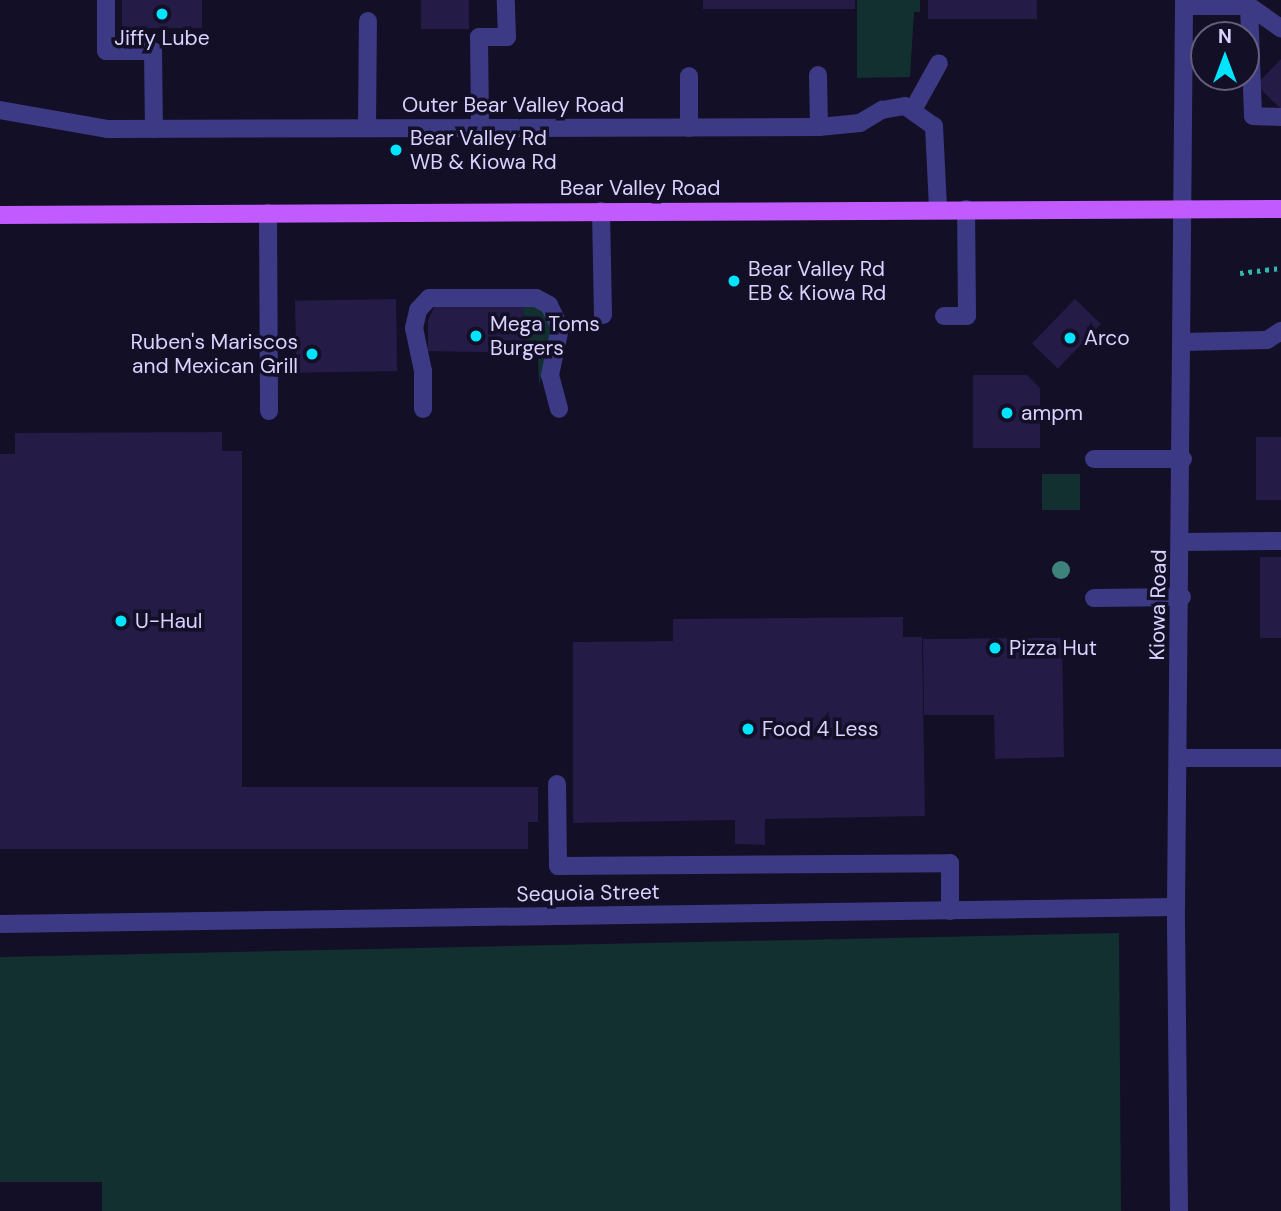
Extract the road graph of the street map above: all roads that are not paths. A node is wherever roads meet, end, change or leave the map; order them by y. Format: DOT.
graph roads {
  1 [pos="106,0"];
  2 [pos="506,0"];
  3 [pos="1184,3"];
  4 [pos="1249,6"];
  5 [pos="368,21"];
  6 [pos="1281,28"];
  7 [pos="939,63"];
  8 [pos="818,75"];
  9 [pos="689,76"];
  10 [pos="914,108"];
  11 [pos="0,110"];
  12 [pos="1281,117"];
  13 [pos="819,127"];
  14 [pos="368,128"];
  15 [pos="480,128"];
  16 [pos="689,128"];
  17 [pos="154,129"];
  18 [pos="938,209"];
  19 [pos="966,209"];
  20 [pos="1183,209"];
  21 [pos="1281,209"];
  22 [pos="601,211"];
  23 [pos="268,213"];
  24 [pos="0,215"];
  25 [pos="603,315"];
  26 [pos="944,316"];
  27 [pos="1281,331"];
  28 [pos="1183,342"];
  29 [pos="423,409"];
  30 [pos="559,409"];
  31 [pos="269,411"];
  32 [pos="1094,459"];
  33 [pos="1182,459"];
  34 [pos="1281,541"];
  35 [pos="1182,542"];
  36 [pos="1182,597"];
  37 [pos="1094,598"];
  38 [pos="1178,758"];
  39 [pos="1281,758"];
  40 [pos="556,784"];
  41 [pos="1176,907"];
  42 [pos="950,911"];
  43 [pos="0,924"];
  44 [pos="1179,1211"];
  1 -- 17 [label="street"];
  2 -- 15 [label="street"];
  3 -- 4 [label="street"];
  3 -- 20 [label="street, Kiowa Road"];
  4 -- 6 [label="street"];
  4 -- 12 [label="street"];
  5 -- 14 [label="street"];
  7 -- 10 [label="street"];
  8 -- 13 [label="street"];
  9 -- 16 [label="street"];
  10 -- 13 [label="street, Outer Bear Valley Road"];
  10 -- 18 [label="street"];
  11 -- 17 [label="street, Outer Bear Valley Road"];
  13 -- 16 [label="street, Outer Bear Valley Road"];
  14 -- 15 [label="street, Outer Bear Valley Road"];
  14 -- 17 [label="street, Outer Bear Valley Road"];
  15 -- 16 [label="street, Outer Bear Valley Road"];
  18 -- 19 [label="main road, Bear Valley Road"];
  18 -- 22 [label="main road, Bear Valley Road"];
  19 -- 20 [label="main road, Bear Valley Road"];
  19 -- 26 [label="street"];
  20 -- 21 [label="main road, Bear Valley Road"];
  20 -- 28 [label="street, Kiowa Road"];
  22 -- 23 [label="main road, Bear Valley Road"];
  22 -- 25 [label="street"];
  23 -- 24 [label="main road, Bear Valley Road"];
  23 -- 31 [label="street"];
  27 -- 28 [label="street"];
  28 -- 33 [label="street, Kiowa Road"];
  29 -- 30 [label="street"];
  32 -- 33 [label="street"];
  33 -- 35 [label="street, Kiowa Road"];
  34 -- 35 [label="street"];
  35 -- 36 [label="street, Kiowa Road"];
  36 -- 37 [label="street"];
  36 -- 38 [label="street, Kiowa Road"];
  38 -- 39 [label="street"];
  38 -- 41 [label="street, Kiowa Road"];
  40 -- 42 [label="street"];
  41 -- 42 [label="street, Sequoia Street"];
  41 -- 44 [label="street, Kiowa Road"];
  42 -- 43 [label="street, Sequoia Street"];
}
